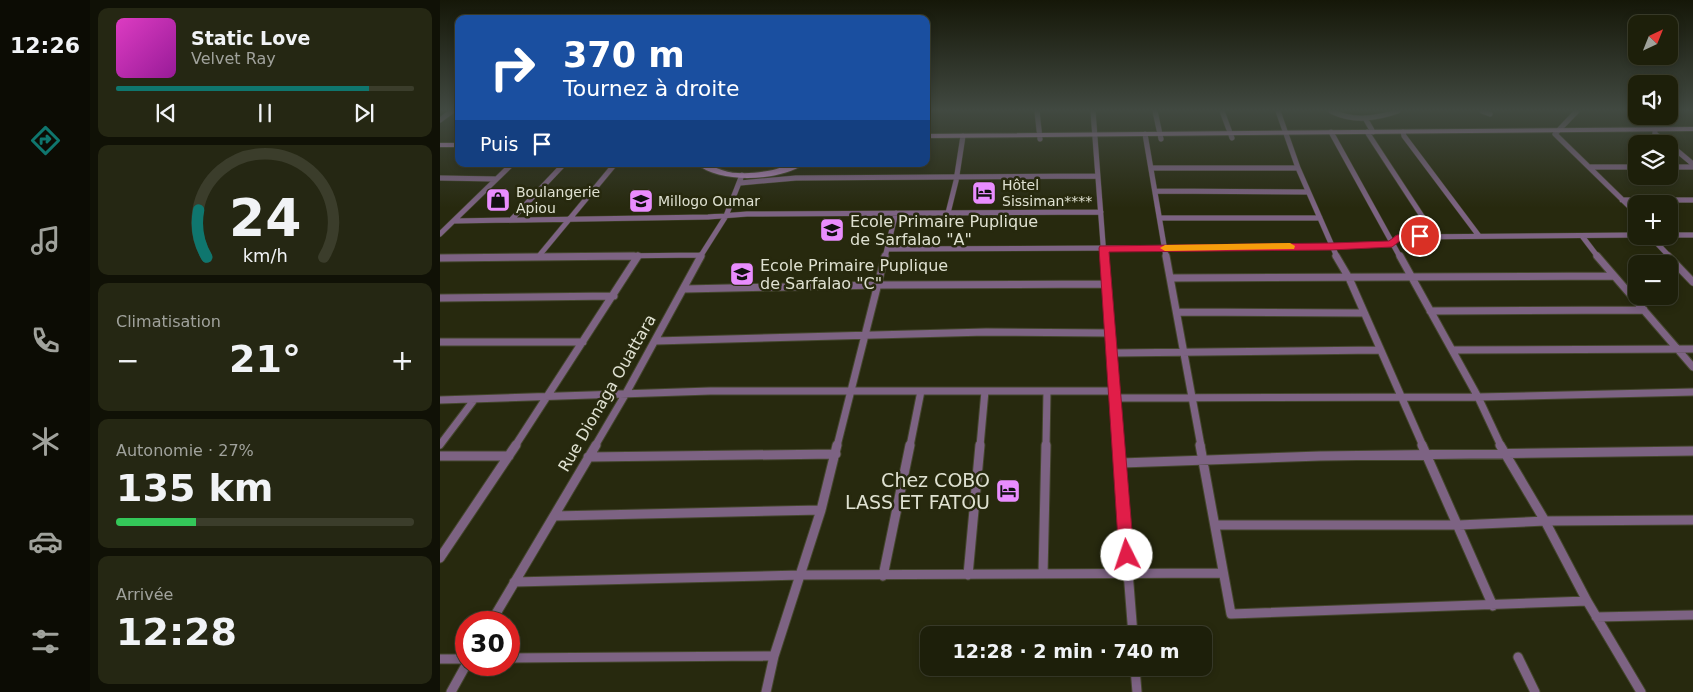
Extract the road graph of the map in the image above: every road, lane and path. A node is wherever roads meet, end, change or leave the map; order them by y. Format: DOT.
graph roads {
  1 [pos="962,143"];
  2 [pos="1095,143"];
  3 [pos="1147,143"];
  4 [pos="1290,143"];
  5 [pos="1337,143"];
  6 [pos="1376,143"];
  7 [pos="1410,143"];
  8 [pos="1568,143"];
  9 [pos="440,145"];
  10 [pos="455,145"];
  11 [pos="1678,152"];
  12 [pos="1693,165"];
  13 [pos="1589,166"];
  14 [pos="1678,166"];
  15 [pos="509,167"];
  16 [pos="561,167"];
  17 [pos="612,167"];
  18 [pos="707,167"];
  19 [pos="789,167"];
  20 [pos="1628,167"];
  21 [pos="1151,168"];
  22 [pos="1298,168"];
  23 [pos="957,176"];
  24 [pos="1098,176"];
  25 [pos="441,178"];
  26 [pos="496,179"];
  27 [pos="741,179"];
  28 [pos="1155,191"];
  29 [pos="1308,192"];
  30 [pos="1622,200"];
  31 [pos="1693,200"];
  32 [pos="1628,206"];
  33 [pos="948,212"];
  34 [pos="1101,212"];
  35 [pos="896,213"];
  36 [pos="726,216"];
  37 [pos="1160,218"];
  38 [pos="1320,218"];
  39 [pos="512,220"];
  40 [pos="568,220"];
  41 [pos="454,221"];
  42 [pos="440,234"];
  43 [pos="1678,235"];
  44 [pos="1693,235"];
  45 [pos="1435,236"];
  46 [pos="1479,236"];
  47 [pos="1582,236"];
  48 [pos="1628,236"];
  49 [pos="1392,244"];
  50 [pos="1658,245"];
  51 [pos="1331,246"];
  52 [pos="888,248"];
  53 [pos="1104,248"];
  54 [pos="1165,248"];
  55 [pos="701,254"];
  56 [pos="638,256"];
  57 [pos="538,257"];
  58 [pos="440,258"];
  59 [pos="1613,276"];
  60 [pos="1170,278"];
  61 [pos="1349,278"];
  62 [pos="1413,278"];
  63 [pos="1693,282"];
  64 [pos="1106,284"];
  65 [pos="879,285"];
  66 [pos="684,289"];
  67 [pos="614,296"];
  68 [pos="440,298"];
  69 [pos="1644,310"];
  70 [pos="1430,311"];
  71 [pos="1177,312"];
  72 [pos="1363,313"];
  73 [pos="866,334"];
  74 [pos="1110,334"];
  75 [pos="654,341"];
  76 [pos="440,342"];
  77 [pos="583,342"];
  78 [pos="1693,349"];
  79 [pos="1380,350"];
  80 [pos="1452,350"];
  81 [pos="1677,350"];
  82 [pos="1185,353"];
  83 [pos="1112,354"];
  84 [pos="1693,366"];
  85 [pos="921,391"];
  86 [pos="985,391"];
  87 [pos="1047,391"];
  88 [pos="851,392"];
  89 [pos="1693,392"];
  90 [pos="626,394"];
  91 [pos="1116,395"];
  92 [pos="1402,396"];
  93 [pos="1478,397"];
  94 [pos="546,398"];
  95 [pos="1192,398"];
  96 [pos="440,400"];
  97 [pos="474,400"];
  98 [pos="440,445"];
  99 [pos="1693,451"];
  100 [pos="836,454"];
  101 [pos="1505,455"];
  102 [pos="440,456"];
  103 [pos="509,456"];
  104 [pos="1428,456"];
  105 [pos="588,457"];
  106 [pos="1202,459"];
  107 [pos="1120,463"];
  108 [pos="822,510"];
  109 [pos="554,516"];
  110 [pos="1693,520"];
  111 [pos="1545,521"];
  112 [pos="1215,524"];
  113 [pos="1459,525"];
  114 [pos="440,558"];
  115 [pos="1128,573"];
  116 [pos="1223,573"];
  117 [pos="1043,574"];
  118 [pos="801,575"];
  119 [pos="968,575"];
  120 [pos="883,576"];
  121 [pos="514,582"];
  122 [pos="1587,601"];
  123 [pos="1493,606"];
  124 [pos="497,611"];
  125 [pos="1693,615"];
  126 [pos="1596,617"];
  127 [pos="1132,626"];
  128 [pos="774,656"];
  129 [pos="1518,657"];
  130 [pos="520,658"];
  131 [pos="440,659"];
  132 [pos="455,659"];
  133 [pos="460,676"];
  134 [pos="1136,676"];
  135 [pos="451,692"];
  136 [pos="766,692"];
  137 [pos="1137,692"];
  138 [pos="1536,692"];
  139 [pos="1641,692"];
  1 -- 23 [label="street"];
  2 -- 24 [label="street"];
  3 -- 21 [label="street"];
  4 -- 22 [label="street"];
  5 -- 49 [label="street"];
  6 -- 45 [label="street"];
  7 -- 46 [label="street"];
  8 -- 13 [label="street"];
  9 -- 10 [label="main road"];
  11 -- 12 [label="street"];
  12 -- 14 [label="street"];
  13 -- 20 [label="street"];
  13 -- 30 [label="street"];
  15 -- 26 [label="street"];
  16 -- 39 [label="street"];
  17 -- 40 [label="street"];
  18 -- 27 [label="main road"];
  19 -- 27 [label="main road"];
  21 -- 22 [label="street"];
  21 -- 28 [label="street"];
  22 -- 29 [label="street"];
  23 -- 24 [label="street"];
  23 -- 27 [label="street"];
  23 -- 33 [label="street"];
  24 -- 34 [label="street"];
  25 -- 26 [label="street"];
  26 -- 41 [label="street"];
  27 -- 36 [label="street, Rue Dionaga Ouattara"];
  28 -- 29 [label="street"];
  28 -- 37 [label="street"];
  29 -- 38 [label="street"];
  30 -- 31 [label="street"];
  30 -- 32 [label="street"];
  33 -- 34 [label="street"];
  33 -- 35 [label="street"];
  34 -- 53 [label="street"];
  35 -- 36 [label="street"];
  35 -- 52 [label="street"];
  36 -- 40 [label="street"];
  36 -- 55 [label="street, Rue Dionaga Ouattara"];
  37 -- 38 [label="street"];
  37 -- 54 [label="street"];
  38 -- 51 [label="street"];
  39 -- 40 [label="street"];
  39 -- 41 [label="street"];
  40 -- 57 [label="street"];
  41 -- 42 [label="street"];
  43 -- 44 [label="street"];
  45 -- 46 [label="street"];
  45 -- 49 [label="street"];
  46 -- 47 [label="street"];
  47 -- 48 [label="street"];
  47 -- 59 [label="street"];
  49 -- 51 [label="street"];
  49 -- 62 [label="street"];
  50 -- 63 [label="street"];
  51 -- 54 [label="street"];
  51 -- 61 [label="street"];
  52 -- 53 [label="street"];
  52 -- 65 [label="street"];
  53 -- 54 [label="street"];
  53 -- 64 [label="street"];
  54 -- 60 [label="street"];
  55 -- 56 [label="street"];
  55 -- 66 [label="street, Rue Dionaga Ouattara"];
  56 -- 57 [label="street"];
  56 -- 67 [label="street"];
  57 -- 58 [label="street"];
  59 -- 62 [label="street"];
  59 -- 69 [label="street"];
  60 -- 61 [label="street"];
  60 -- 71 [label="street"];
  61 -- 62 [label="street"];
  61 -- 72 [label="street"];
  62 -- 70 [label="street"];
  64 -- 65 [label="street"];
  64 -- 74 [label="street"];
  65 -- 66 [label="street"];
  65 -- 73 [label="street"];
  66 -- 75 [label="street, Rue Dionaga Ouattara"];
  67 -- 68 [label="street"];
  67 -- 77 [label="street"];
  69 -- 70 [label="street"];
  69 -- 81 [label="street"];
  70 -- 80 [label="street"];
  71 -- 72 [label="street"];
  71 -- 82 [label="street"];
  72 -- 79 [label="street"];
  73 -- 74 [label="street"];
  73 -- 75 [label="street"];
  73 -- 88 [label="street"];
  74 -- 83 [label="street"];
  75 -- 90 [label="street, Rue Dionaga Ouattara"];
  76 -- 77 [label="street"];
  77 -- 94 [label="street"];
  78 -- 81 [label="street"];
  79 -- 82 [label="street"];
  79 -- 92 [label="street"];
  80 -- 81 [label="street"];
  80 -- 93 [label="street"];
  81 -- 84 [label="street"];
  82 -- 83 [label="street"];
  82 -- 95 [label="street"];
  83 -- 91 [label="street"];
  85 -- 86 [label="street"];
  85 -- 88 [label="street"];
  85 -- 120 [label="street"];
  86 -- 87 [label="street"];
  86 -- 119 [label="street"];
  87 -- 91 [label="street"];
  87 -- 117 [label="street"];
  88 -- 90 [label="street"];
  88 -- 100 [label="street"];
  89 -- 93 [label="street"];
  90 -- 94 [label="street"];
  90 -- 105 [label="street, Rue Dionaga Ouattara"];
  91 -- 95 [label="street"];
  91 -- 107 [label="street"];
  92 -- 93 [label="street"];
  92 -- 95 [label="street"];
  92 -- 104 [label="street"];
  93 -- 101 [label="street"];
  94 -- 97 [label="street"];
  94 -- 103 [label="street"];
  95 -- 106 [label="street"];
  96 -- 97 [label="street"];
  97 -- 98 [label="street"];
  99 -- 101 [label="street"];
  100 -- 105 [label="street"];
  100 -- 108 [label="street"];
  101 -- 104 [label="street"];
  101 -- 111 [label="street"];
  102 -- 103 [label="street"];
  103 -- 114 [label="street"];
  104 -- 106 [label="street"];
  104 -- 113 [label="street"];
  105 -- 109 [label="street, Rue Dionaga Ouattara"];
  106 -- 107 [label="street"];
  106 -- 112 [label="street"];
  107 -- 115 [label="street"];
  108 -- 109 [label="street"];
  108 -- 118 [label="street"];
  109 -- 121 [label="street, Rue Dionaga Ouattara"];
  110 -- 111 [label="street"];
  111 -- 113 [label="street"];
  111 -- 122 [label="street"];
  112 -- 113 [label="street"];
  112 -- 116 [label="street"];
  113 -- 123 [label="street"];
  115 -- 116 [label="street"];
  115 -- 117 [label="street"];
  115 -- 127 [label="street"];
  116 -- 123 [label="street"];
  117 -- 119 [label="street"];
  118 -- 120 [label="street"];
  118 -- 121 [label="street"];
  118 -- 128 [label="street"];
  119 -- 120 [label="street"];
  121 -- 124 [label="street, Rue Dionaga Ouattara"];
  122 -- 123 [label="street"];
  122 -- 126 [label="street"];
  125 -- 126 [label="street"];
  126 -- 139 [label="street"];
  128 -- 130 [label="street"];
  128 -- 136 [label="street"];
  129 -- 138 [label="street"];
  131 -- 132 [label="street"];
  133 -- 135 [label="street"];
  134 -- 137 [label="street"];
}
